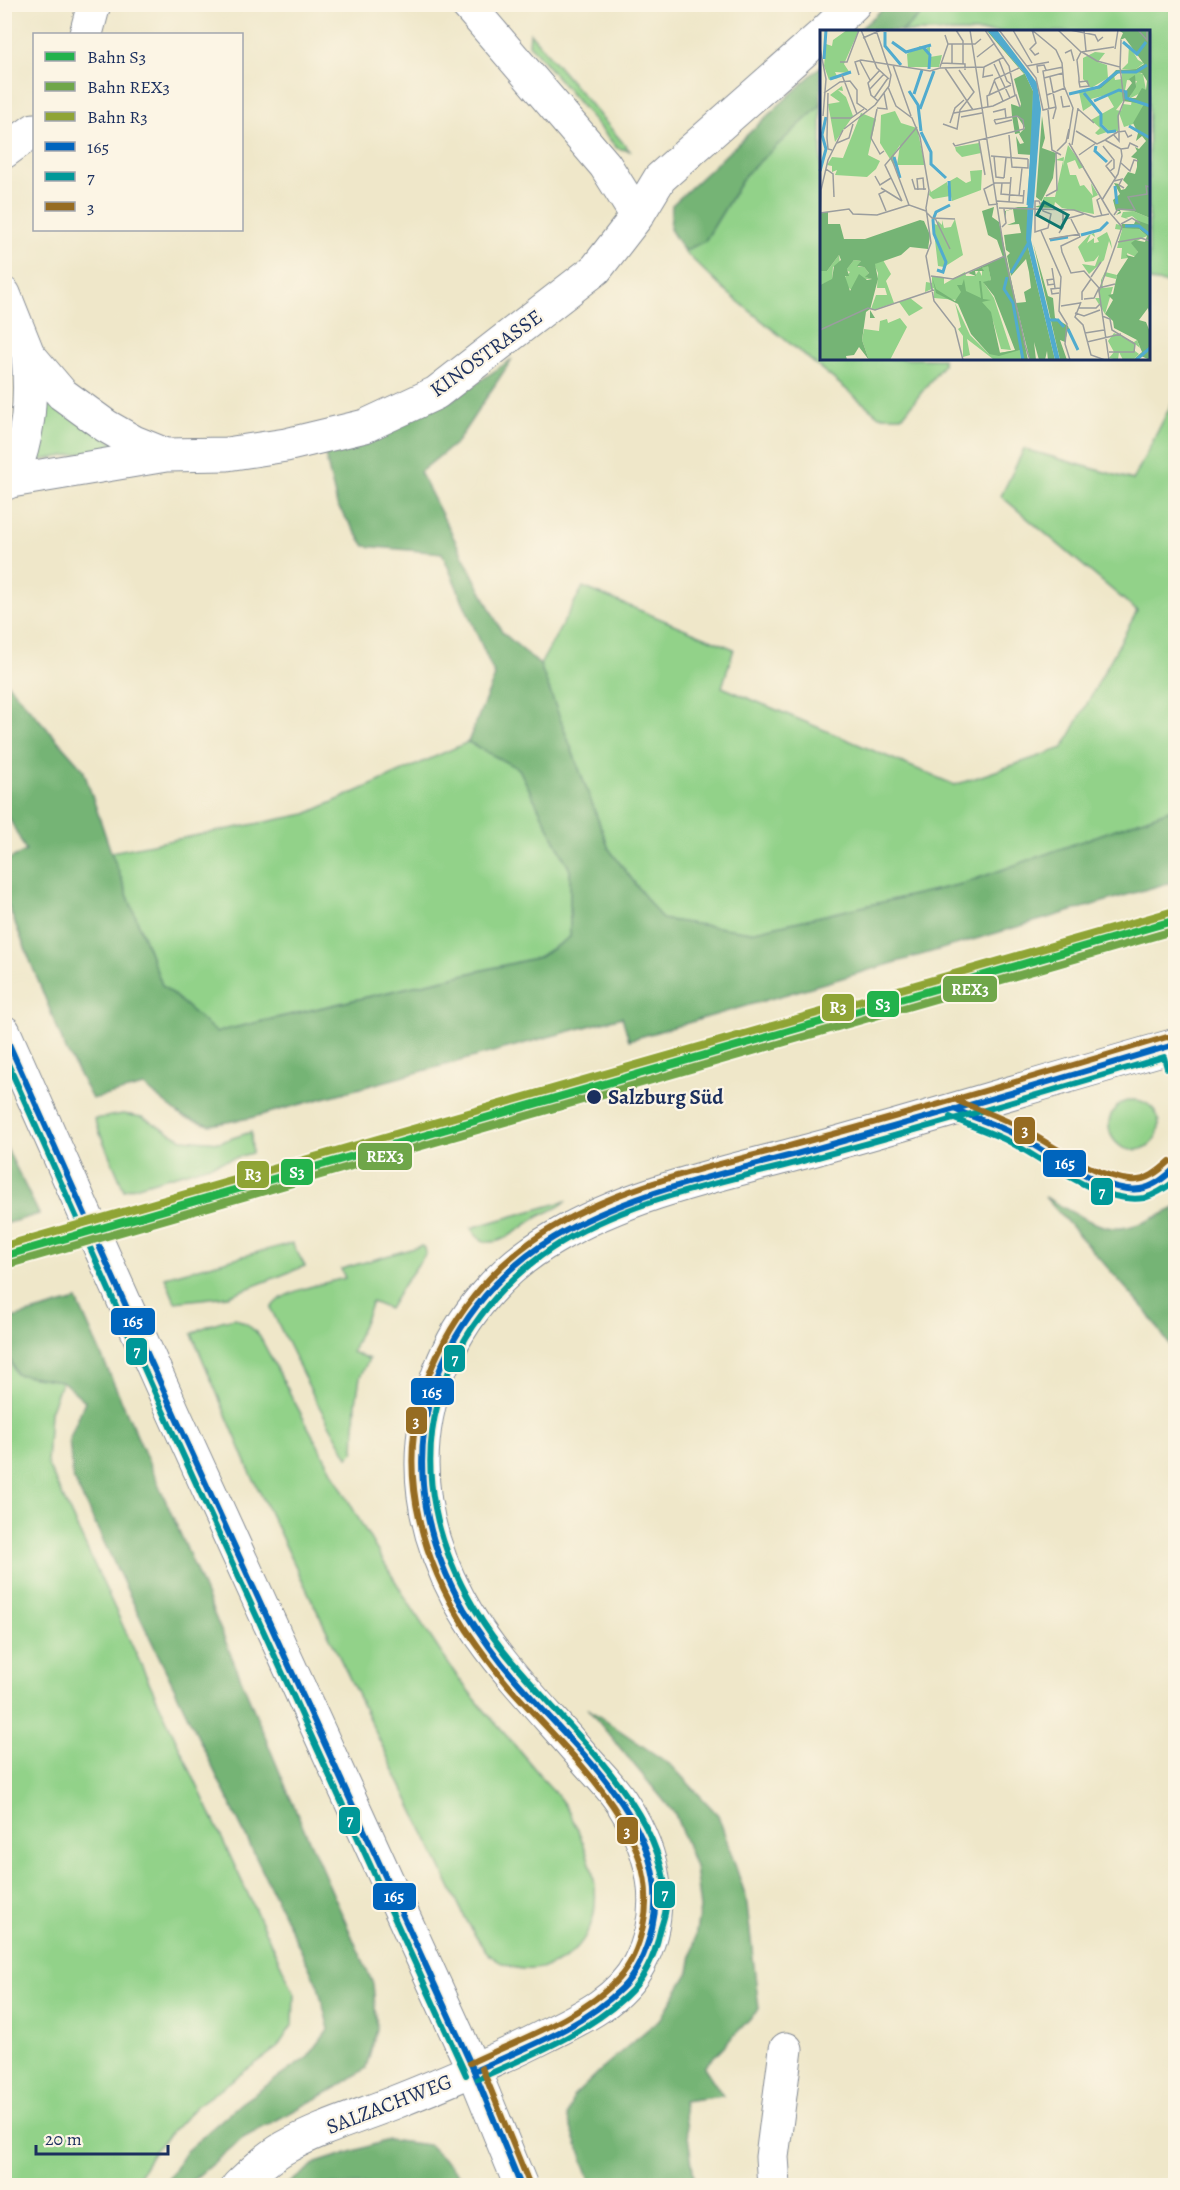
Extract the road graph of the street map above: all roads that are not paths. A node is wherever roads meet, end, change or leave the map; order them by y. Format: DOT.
graph roads {
  1 [pos="94,4"];
  2 [pos="467,4"];
  3 [pos="855,4"];
  4 [pos="827,30"];
  5 [pos="86,33"];
  6 [pos="820,37"];
  7 [pos="33,131"];
  8 [pos="4,152"];
  9 [pos="637,216"];
  10 [pos="4,294"];
  11 [pos="28,354"];
  12 [pos="166,455"];
  13 [pos="8,482"];
  14 [pos="4,1032"];
  15 [pos="1176,1045"];
  16 [pos="786,2049"];
  17 [pos="474,2071"];
  18 [pos="238,2186"];
  19 [pos="521,2186"];
  20 [pos="774,2186"];
  1 -- 5 [label="street"];
  2 -- 9 [label="street"];
  3 -- 4 [label="street"];
  6 -- 9 [label="street, KINOSTRASSE"];
  7 -- 8 [label="street"];
  9 -- 12 [label="street, KINOSTRASSE"];
  10 -- 11 [label="street"];
  11 -- 12 [label="street"];
  11 -- 13 [label="street"];
  12 -- 13 [label="street, KINOSTRASSE"];
  14 -- 17 [label="street"];
  15 -- 17 [label="street, SALZACHWEG"];
  16 -- 20 [label="street"];
  17 -- 18 [label="street, SALZACHWEG"];
  17 -- 19 [label="street"];
}
